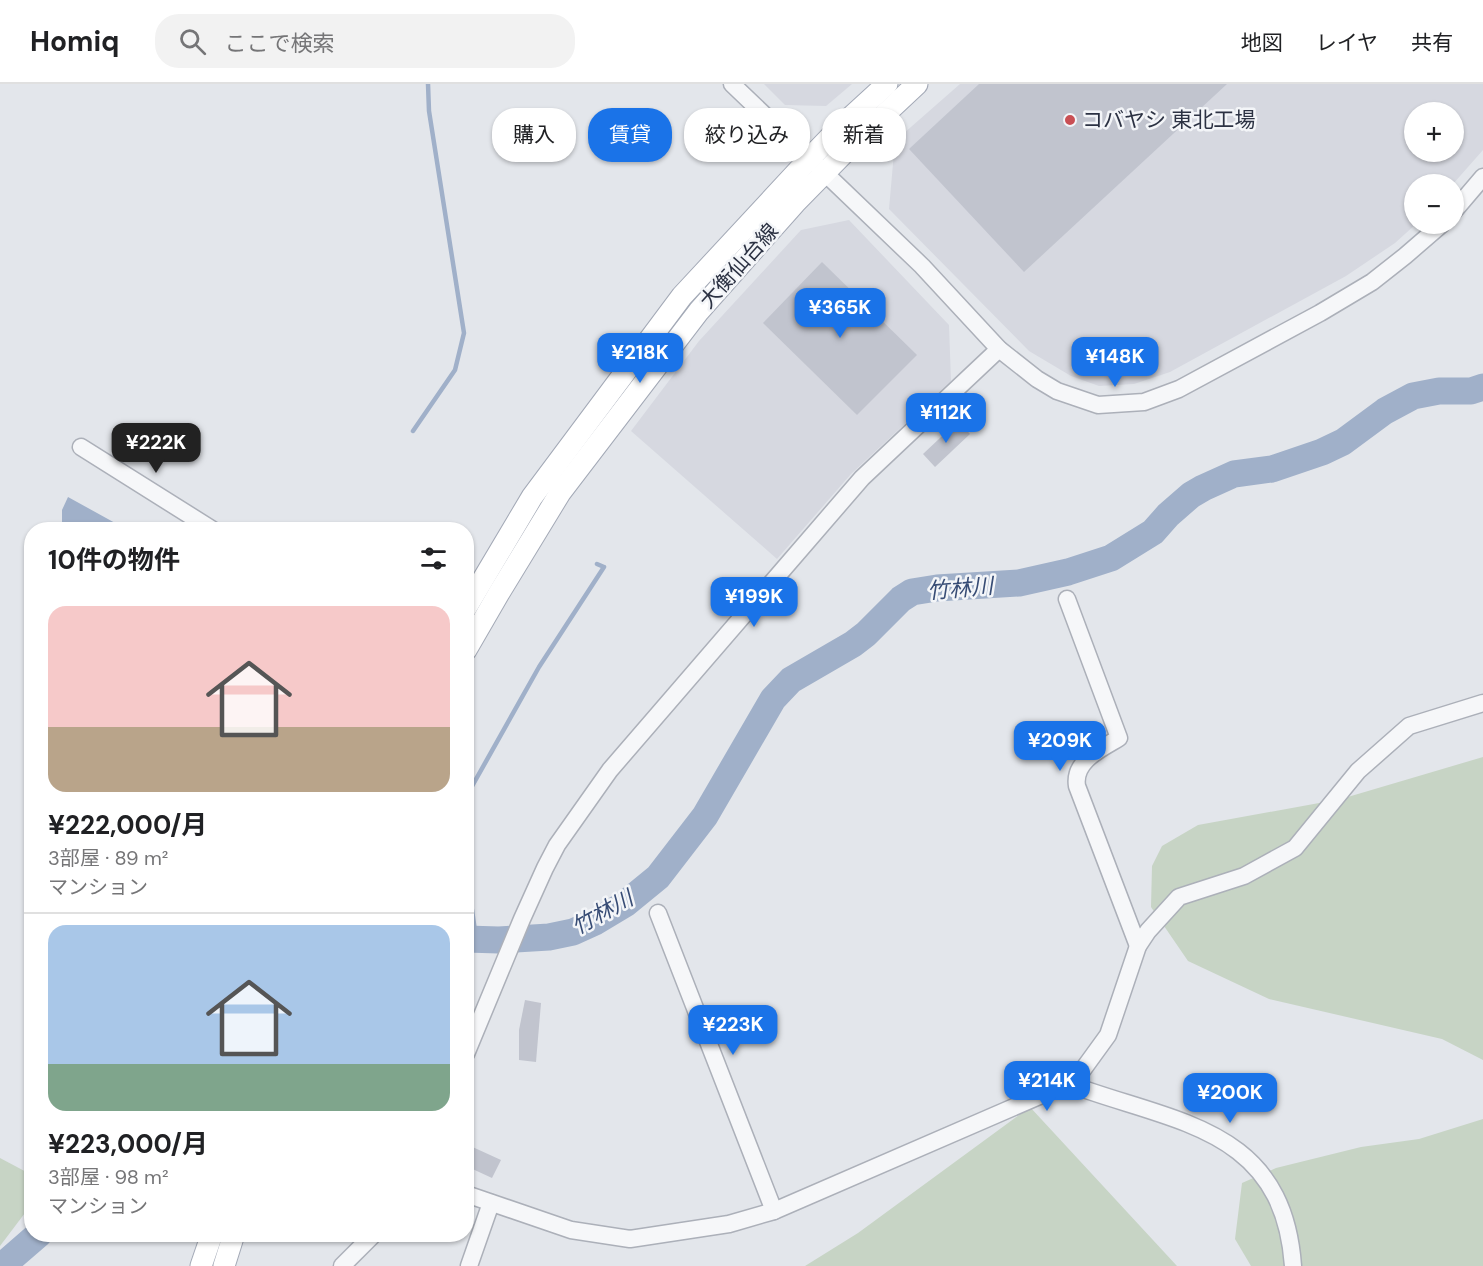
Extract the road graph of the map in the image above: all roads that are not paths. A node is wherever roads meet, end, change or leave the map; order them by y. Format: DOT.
graph roads {
  1 [pos="732,84"];
  2 [pos="887,84"];
  3 [pos="917,84"];
  4 [pos="757,108"];
  5 [pos="810,158"];
  6 [pos="806,162"];
  7 [pos="825,172"];
  8 [pos="1483,177"];
  9 [pos="1464,199"];
  10 [pos="1430,234"];
  11 [pos="999,350"];
  12 [pos="81,447"];
  13 [pos="200,522"];
  14 [pos="474,595"];
  15 [pos="1067,599"];
  16 [pos="474,636"];
  17 [pos="1483,703"];
  18 [pos="658,913"];
  19 [pos="1138,946"];
  20 [pos="474,1035"];
  21 [pos="1064,1082"];
  22 [pos="474,1197"];
  23 [pos="491,1203"];
  24 [pos="774,1211"];
  25 [pos="209,1242"];
  26 [pos="232,1242"];
  27 [pos="366,1242"];
  28 [pos="201,1266"];
  29 [pos="224,1266"];
  30 [pos="342,1266"];
  31 [pos="469,1266"];
  32 [pos="1293,1266"];
  1 -- 4 [label="street"];
  2 -- 5 [label="main road, 大衡仙台線"];
  3 -- 7 [label="main road, 大衡仙台線"];
  5 -- 7 [label="street"];
  6 -- 14 [label="main road, 大衡仙台線"];
  7 -- 11 [label="street"];
  7 -- 16 [label="main road, 大衡仙台線"];
  8 -- 9 [label="street"];
  10 -- 11 [label="street"];
  11 -- 20 [label="street"];
  12 -- 13 [label="street"];
  15 -- 19 [label="street"];
  17 -- 19 [label="street"];
  18 -- 24 [label="street"];
  19 -- 21 [label="street"];
  21 -- 24 [label="street"];
  21 -- 32 [label="street"];
  22 -- 23 [label="street"];
  23 -- 24 [label="street"];
  23 -- 31 [label="street"];
  25 -- 28 [label="main road"];
  26 -- 29 [label="main road"];
  27 -- 30 [label="street"];
}
